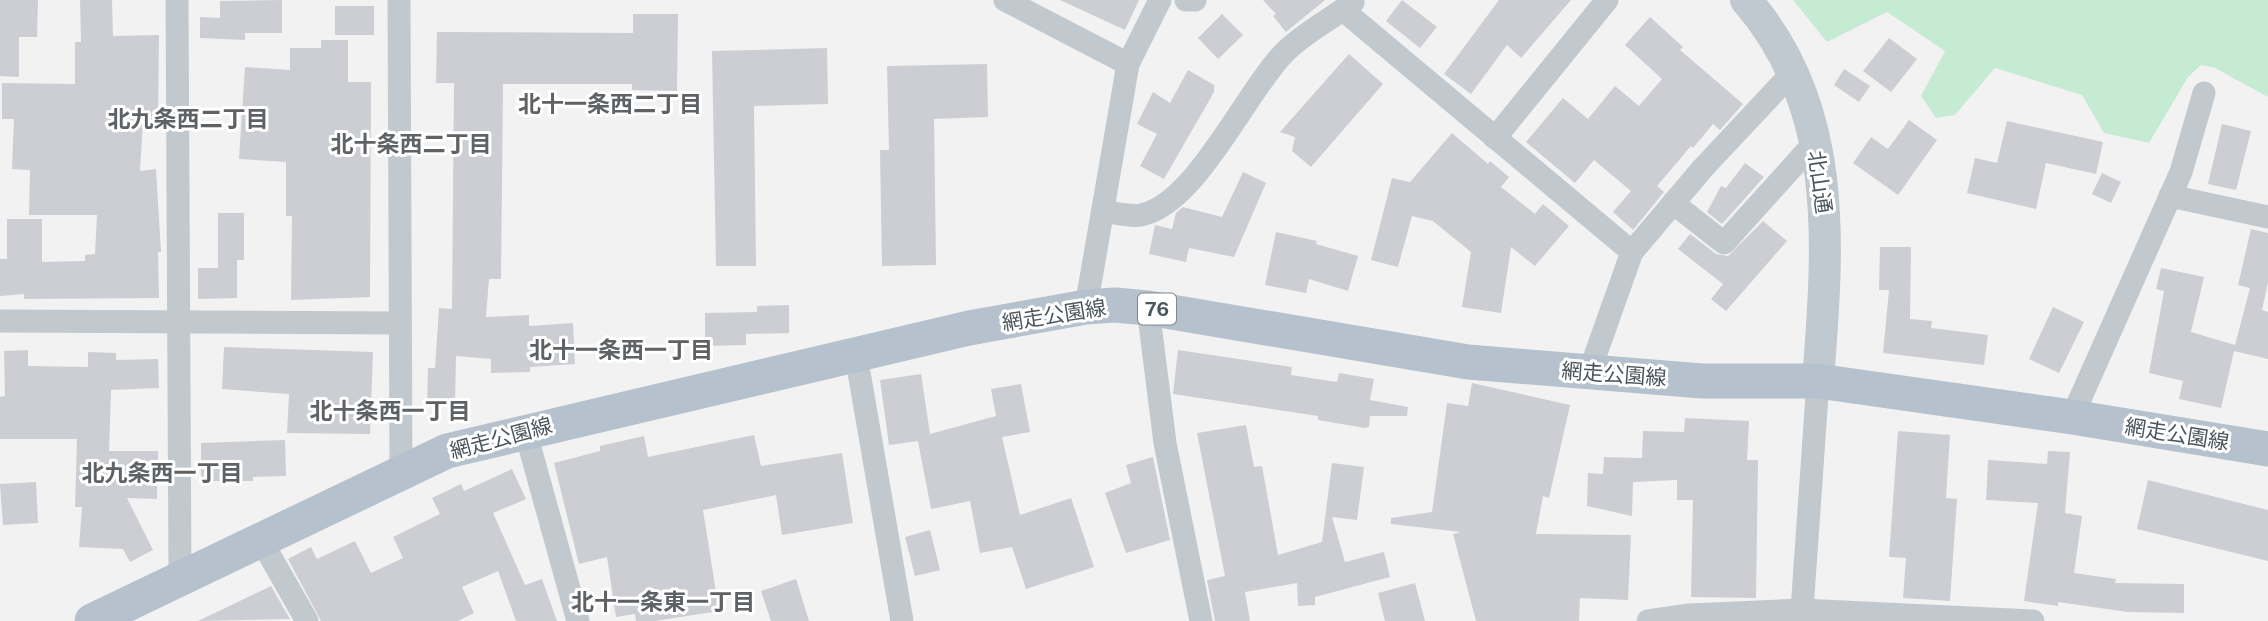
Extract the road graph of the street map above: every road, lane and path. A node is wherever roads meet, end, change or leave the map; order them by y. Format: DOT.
graph roads {
  1 [pos="177,0"];
  2 [pos="399,0"];
  3 [pos="1005,0"];
  4 [pos="1160,0"];
  5 [pos="1186,0"];
  6 [pos="1195,0"];
  7 [pos="1607,0"];
  8 [pos="1746,0"];
  9 [pos="1349,5"];
  10 [pos="1128,64"];
  11 [pos="1792,73"];
  12 [pos="2204,93"];
  13 [pos="1495,138"];
  14 [pos="1815,142"];
  15 [pos="2170,196"];
  16 [pos="1673,203"];
  17 [pos="1103,211"];
  18 [pos="2268,217"];
  19 [pos="1632,253"];
  20 [pos="1086,307"];
  21 [pos="1148,308"];
  22 [pos="181,320"];
  23 [pos="0,321"];
  24 [pos="400,323"];
  25 [pos="856,355"];
  26 [pos="1589,373"];
  27 [pos="1818,381"];
  28 [pos="2072,417"];
  29 [pos="525,430"];
  30 [pos="2268,449"];
  31 [pos="401,472"];
  32 [pos="261,540"];
  33 [pos="180,578"];
  34 [pos="1802,610"];
  35 [pos="92,621"];
  36 [pos="307,621"];
  37 [pos="578,621"];
  38 [pos="902,621"];
  39 [pos="1200,621"];
  40 [pos="1648,621"];
  41 [pos="2033,621"];
  1 -- 22 [label="street"];
  2 -- 24 [label="street"];
  3 -- 10 [label="street"];
  4 -- 10 [label="street"];
  5 -- 6 [label="street"];
  7 -- 13 [label="street"];
  8 -- 11 [label="street, 北山通"];
  9 -- 13 [label="street"];
  9 -- 17 [label="street"];
  10 -- 17 [label="street"];
  11 -- 14 [label="street, 北山通"];
  11 -- 16 [label="street"];
  12 -- 15 [label="street"];
  13 -- 19 [label="street"];
  14 -- 16 [label="street"];
  14 -- 27 [label="street, 北山通"];
  15 -- 18 [label="street"];
  15 -- 28 [label="street"];
  16 -- 19 [label="street"];
  17 -- 20 [label="street"];
  19 -- 26 [label="street"];
  20 -- 21 [label="main road, 網走公園線 / 76"];
  20 -- 25 [label="main road, 網走公園線 / 76"];
  21 -- 26 [label="main road, 網走公園線 / 76"];
  21 -- 39 [label="street"];
  22 -- 23 [label="street"];
  22 -- 24 [label="street"];
  22 -- 33 [label="street"];
  24 -- 31 [label="street"];
  25 -- 29 [label="main road, 網走公園線 / 76"];
  25 -- 38 [label="street"];
  26 -- 27 [label="main road, 網走公園線 / 76"];
  27 -- 28 [label="main road, 網走公園線 / 76"];
  27 -- 34 [label="street"];
  28 -- 30 [label="main road, 網走公園線 / 76"];
  29 -- 31 [label="main road, 網走公園線 / 76"];
  29 -- 37 [label="street"];
  31 -- 32 [label="main road, 網走公園線 / 76"];
  32 -- 33 [label="main road, 網走公園線 / 76"];
  32 -- 36 [label="street"];
  33 -- 35 [label="main road, 網走公園線 / 76"];
  34 -- 40 [label="street"];
  34 -- 41 [label="street"];
}
